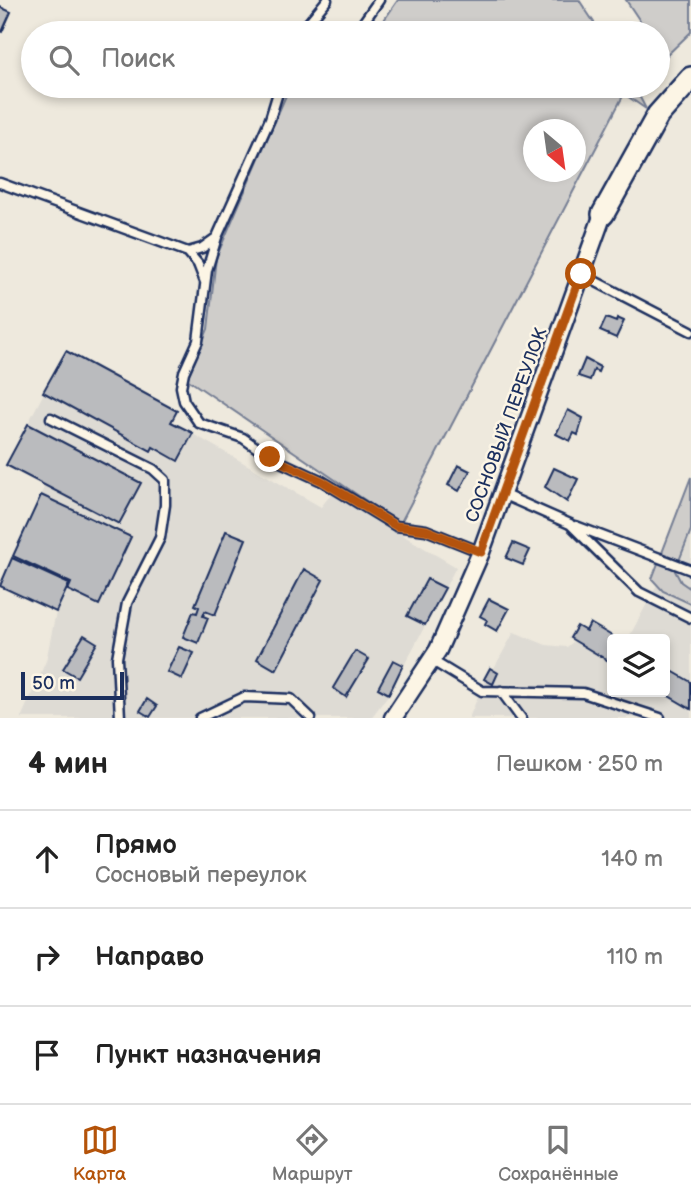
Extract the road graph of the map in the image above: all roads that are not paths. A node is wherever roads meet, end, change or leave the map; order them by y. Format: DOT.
graph roads {
  1 [pos="327,0"];
  2 [pos="379,0"];
  3 [pos="310,21"];
  4 [pos="364,21"];
  5 [pos="691,78"];
  6 [pos="276,98"];
  7 [pos="0,183"];
  8 [pos="603,214"];
  9 [pos="217,237"];
  10 [pos="188,252"];
  11 [pos="581,274"];
  12 [pos="206,283"];
  13 [pos="691,331"];
  14 [pos="51,418"];
  15 [pos="502,494"];
  16 [pos="570,524"];
  17 [pos="481,552"];
  18 [pos="691,570"];
  19 [pos="691,618"];
  20 [pos="432,660"];
  21 [pos="501,691"];
  22 [pos="120,718"];
  23 [pos="200,718"];
  24 [pos="311,718"];
  25 [pos="393,718"];
  26 [pos="521,718"];
  27 [pos="660,718"];
  1 -- 3 [label="lane"];
  2 -- 4 [label="lane"];
  5 -- 8 [label="street"];
  6 -- 9 [label="lane"];
  7 -- 10 [label="lane"];
  8 -- 11 [label="street, СОСНОВЫЙ ПЕРЕУЛОК"];
  9 -- 10 [label="lane"];
  9 -- 12 [label="lane"];
  10 -- 12 [label="lane"];
  11 -- 13 [label="lane"];
  11 -- 15 [label="street, СОСНОВЫЙ ПЕРЕУЛОК"];
  12 -- 17 [label="lane"];
  14 -- 22 [label="lane"];
  15 -- 16 [label="lane"];
  15 -- 17 [label="street, СОСНОВЫЙ ПЕРЕУЛОК"];
  16 -- 18 [label="lane"];
  16 -- 19 [label="lane"];
  17 -- 20 [label="street, СОСНОВЫЙ ПЕРЕУЛОК"];
  20 -- 21 [label="lane"];
  20 -- 25 [label="street, СОСНОВЫЙ ПЕРЕУЛОК"];
  21 -- 26 [label="lane"];
  21 -- 27 [label="lane"];
  23 -- 24 [label="lane"];
}
